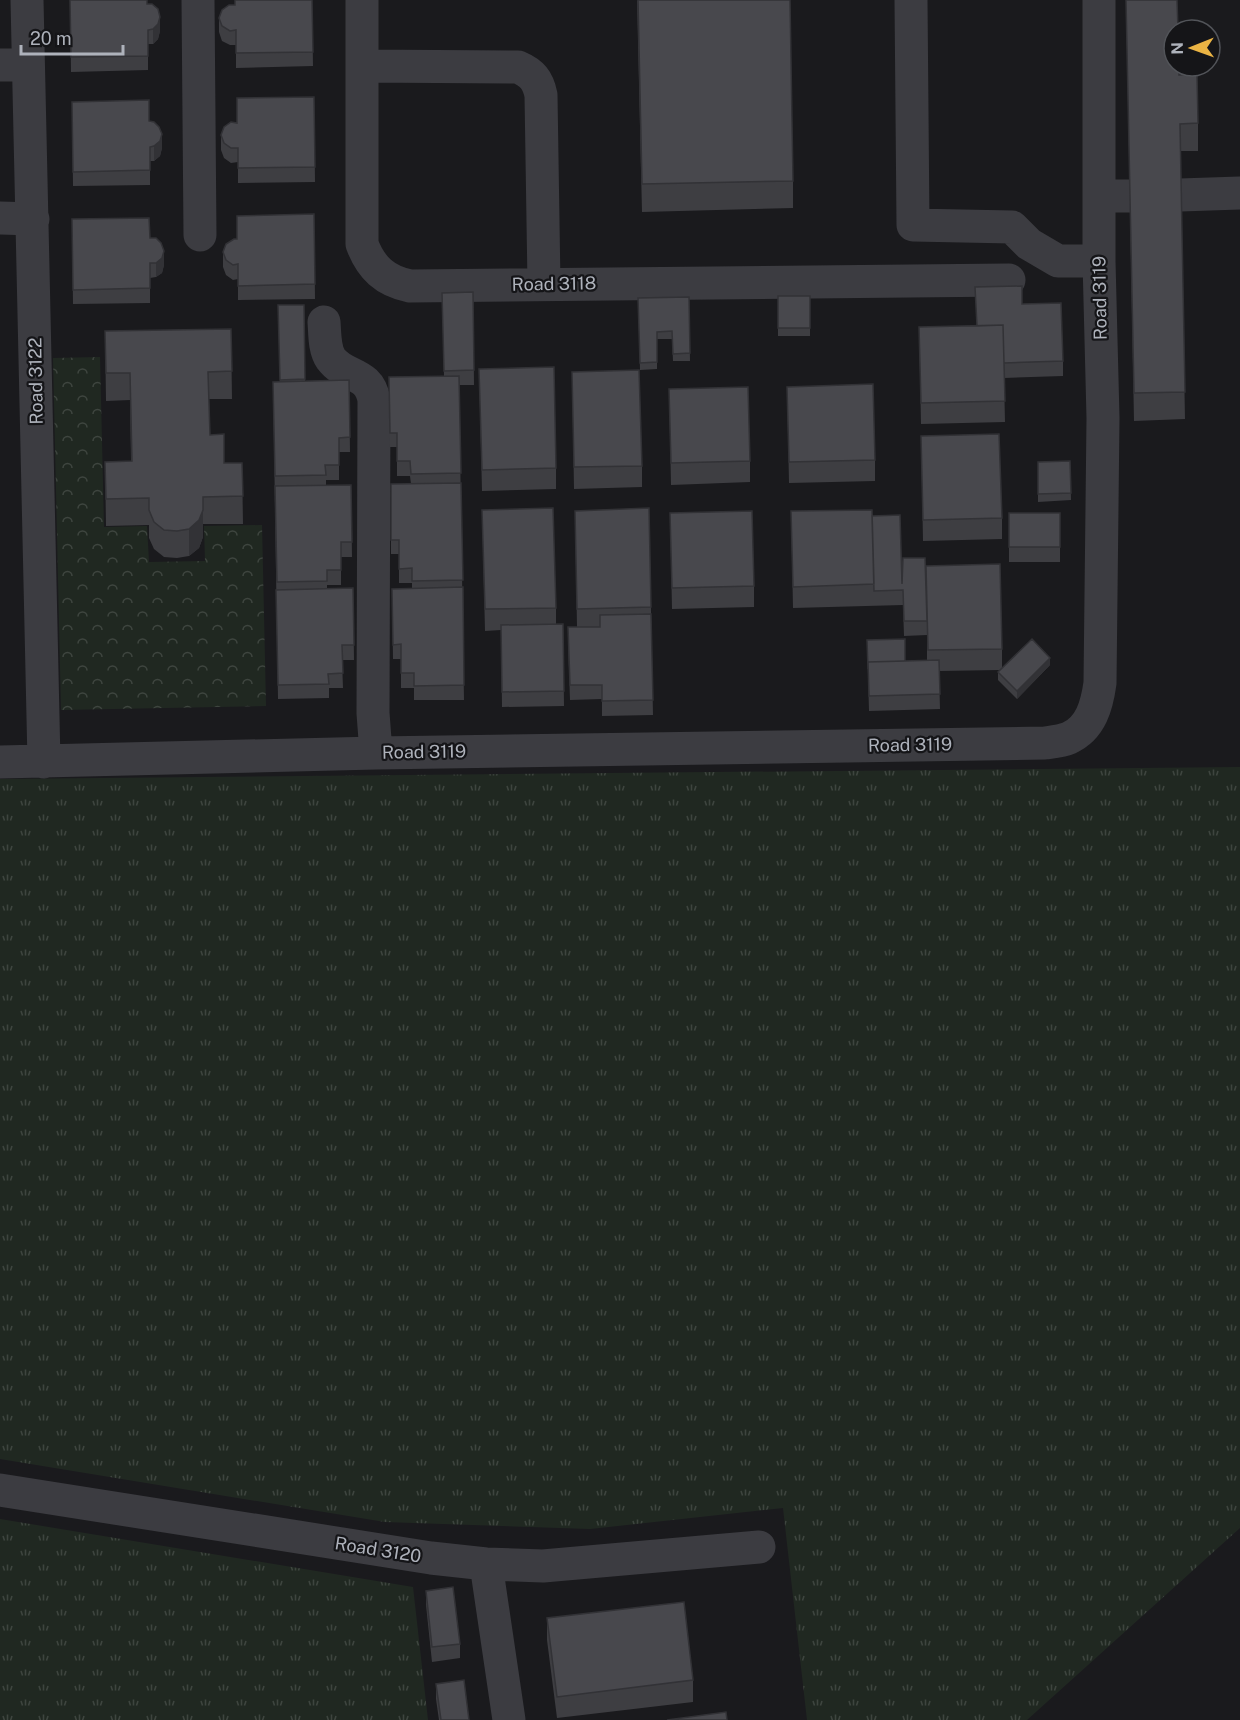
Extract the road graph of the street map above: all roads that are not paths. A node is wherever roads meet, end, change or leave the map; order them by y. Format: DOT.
graph roads {
  1 [pos="27,0"];
  2 [pos="198,0"];
  3 [pos="362,0"];
  4 [pos="911,0"];
  5 [pos="1099,0"];
  6 [pos="14,65"];
  7 [pos="362,66"];
  8 [pos="1240,193"];
  9 [pos="1180,195"];
  10 [pos="0,218"];
  11 [pos="33,219"];
  12 [pos="200,234"];
  13 [pos="1099,261"];
  14 [pos="1009,280"];
  15 [pos="544,284"];
  16 [pos="324,322"];
  17 [pos="376,753"];
  18 [pos="0,762"];
  19 [pos="44,762"];
  20 [pos="0,1490"];
  21 [pos="759,1546"];
  22 [pos="486,1564"];
  23 [pos="509,1720"];
  1 -- 6 [label="street, Road 3122"];
  2 -- 12 [label="street"];
  3 -- 7 [label="street, Road 3118"];
  4 -- 13 [label="street"];
  5 -- 13 [label="street, Road 3119"];
  6 -- 11 [label="street, Road 3122"];
  7 -- 15 [label="street, Road 3118"];
  7 -- 15 [label="street"];
  8 -- 9 [label="street"];
  10 -- 11 [label="street"];
  11 -- 19 [label="street, Road 3122"];
  13 -- 17 [label="street, Road 3119"];
  14 -- 15 [label="street, Road 3118"];
  16 -- 17 [label="street"];
  17 -- 19 [label="street, Road 3119"];
  18 -- 19 [label="street, Road 3119"];
  20 -- 22 [label="street, Road 3120"];
  21 -- 22 [label="street, Road 3120"];
  22 -- 23 [label="street"];
}
